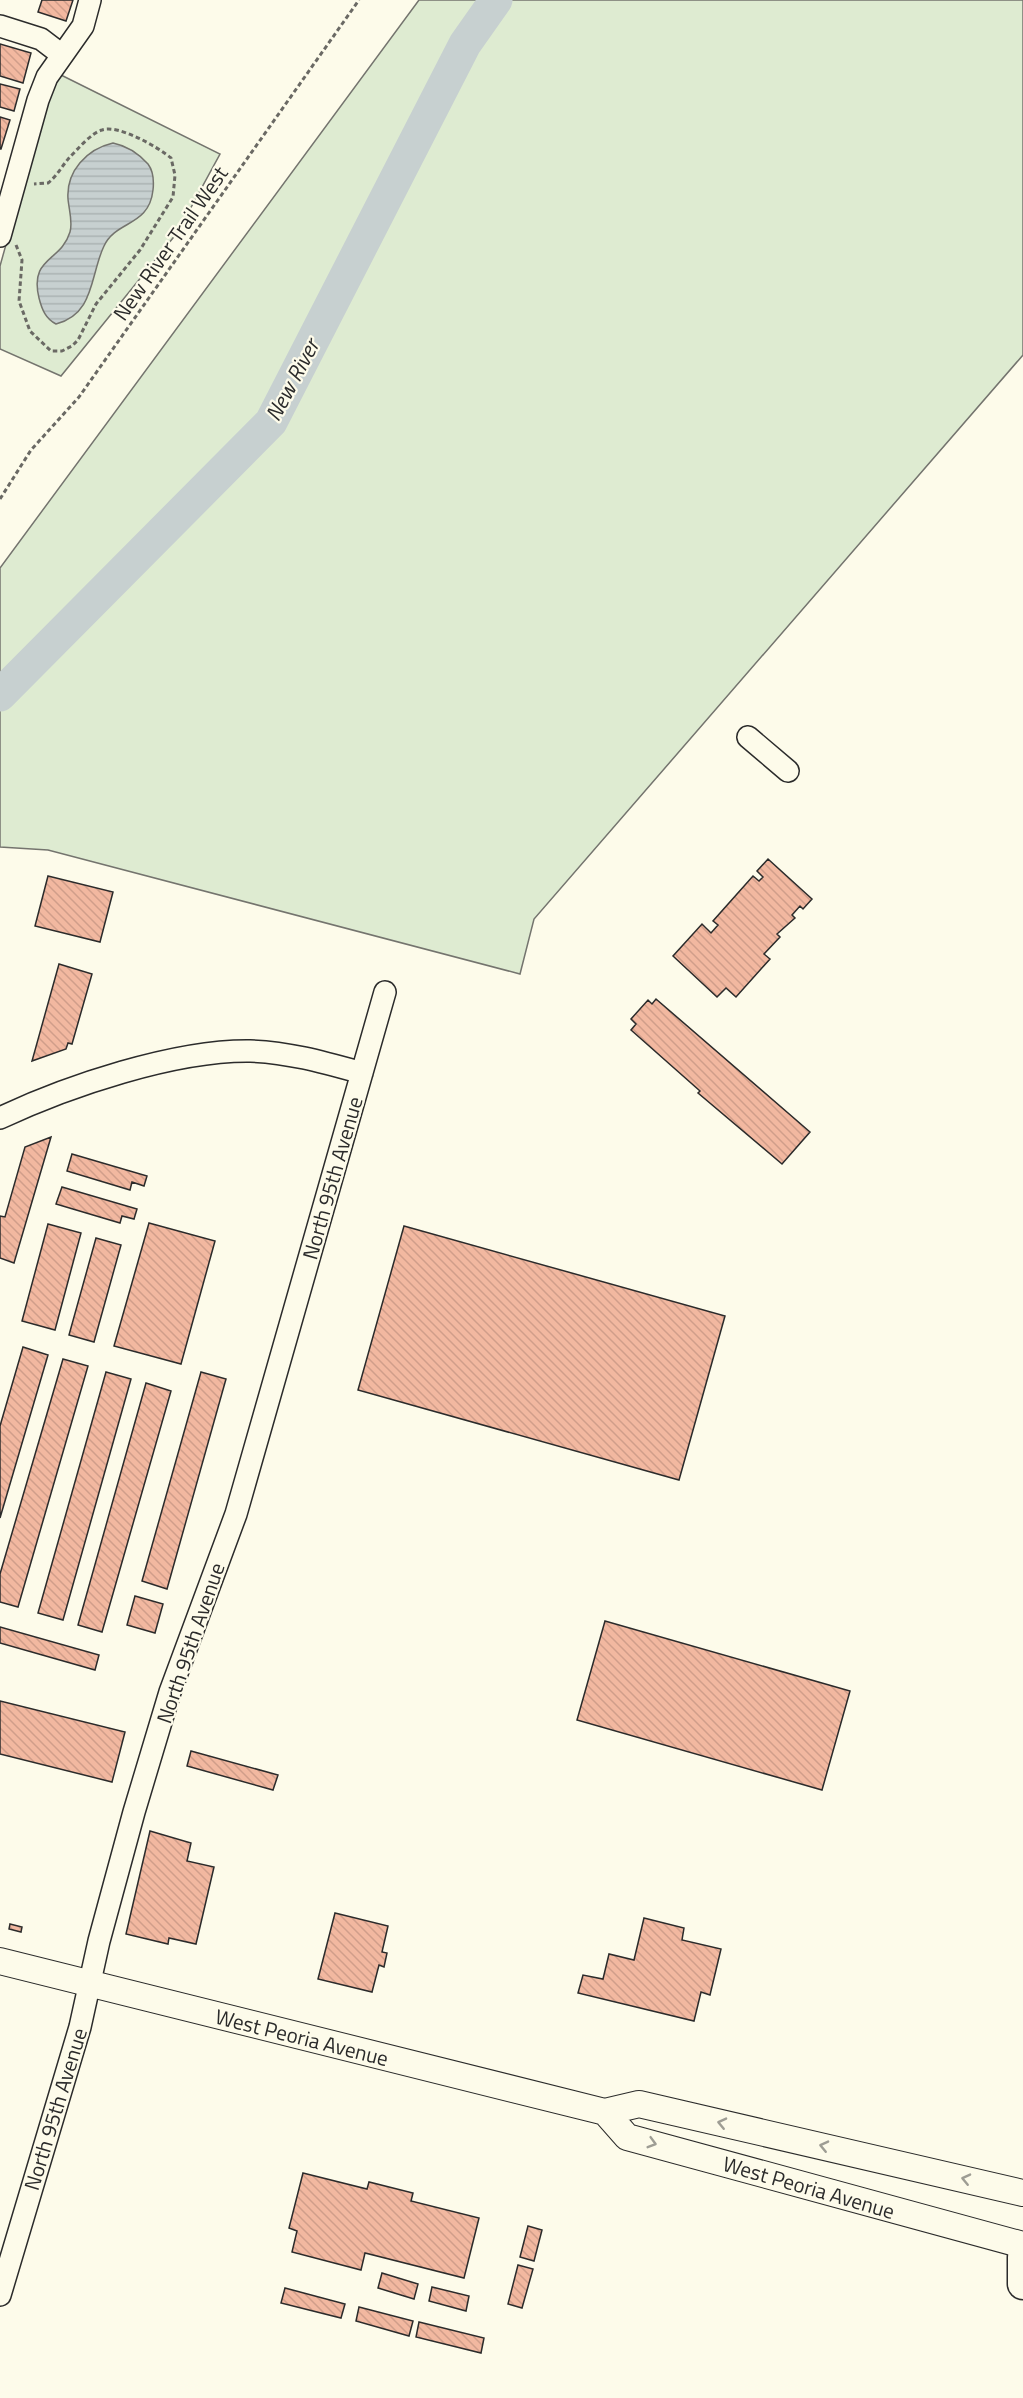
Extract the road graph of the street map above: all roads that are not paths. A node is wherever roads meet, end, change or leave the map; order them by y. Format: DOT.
graph roads {
  1 [pos="90,0"];
  2 [pos="0,26"];
  3 [pos="62,55"];
  4 [pos="4,210"];
  5 [pos="0,234"];
  6 [pos="747,737"];
  7 [pos="788,771"];
  8 [pos="386,992"];
  9 [pos="362,1073"];
  10 [pos="0,1118"];
  11 [pos="0,1961"];
  12 [pos="90,1984"];
  13 [pos="605,2112"];
  14 [pos="1023,2193"];
  15 [pos="7,2244"];
  16 [pos="1023,2245"];
  17 [pos="1023,2257"];
  18 [pos="1023,2284"];
  19 [pos="0,2295"];
  1 -- 3 [label="street"];
  2 -- 3 [label="street"];
  3 -- 4 [label="street"];
  4 -- 5 [label="street"];
  6 -- 7 [label="street"];
  8 -- 9 [label="street, North 95th Avenue"];
  9 -- 10 [label="street"];
  9 -- 12 [label="street, North 95th Avenue"];
  11 -- 12 [label="main road, West Peoria Avenue"];
  12 -- 13 [label="main road, West Peoria Avenue"];
  12 -- 15 [label="street, North 95th Avenue"];
  14 -- 13 [label="main road, West Peoria Avenue, one-way"];
  13 -- 16 [label="main road, West Peoria Avenue, one-way"];
  15 -- 19 [label="street, North 95th Avenue"];
  17 -- 18 [label="highway"];
}
